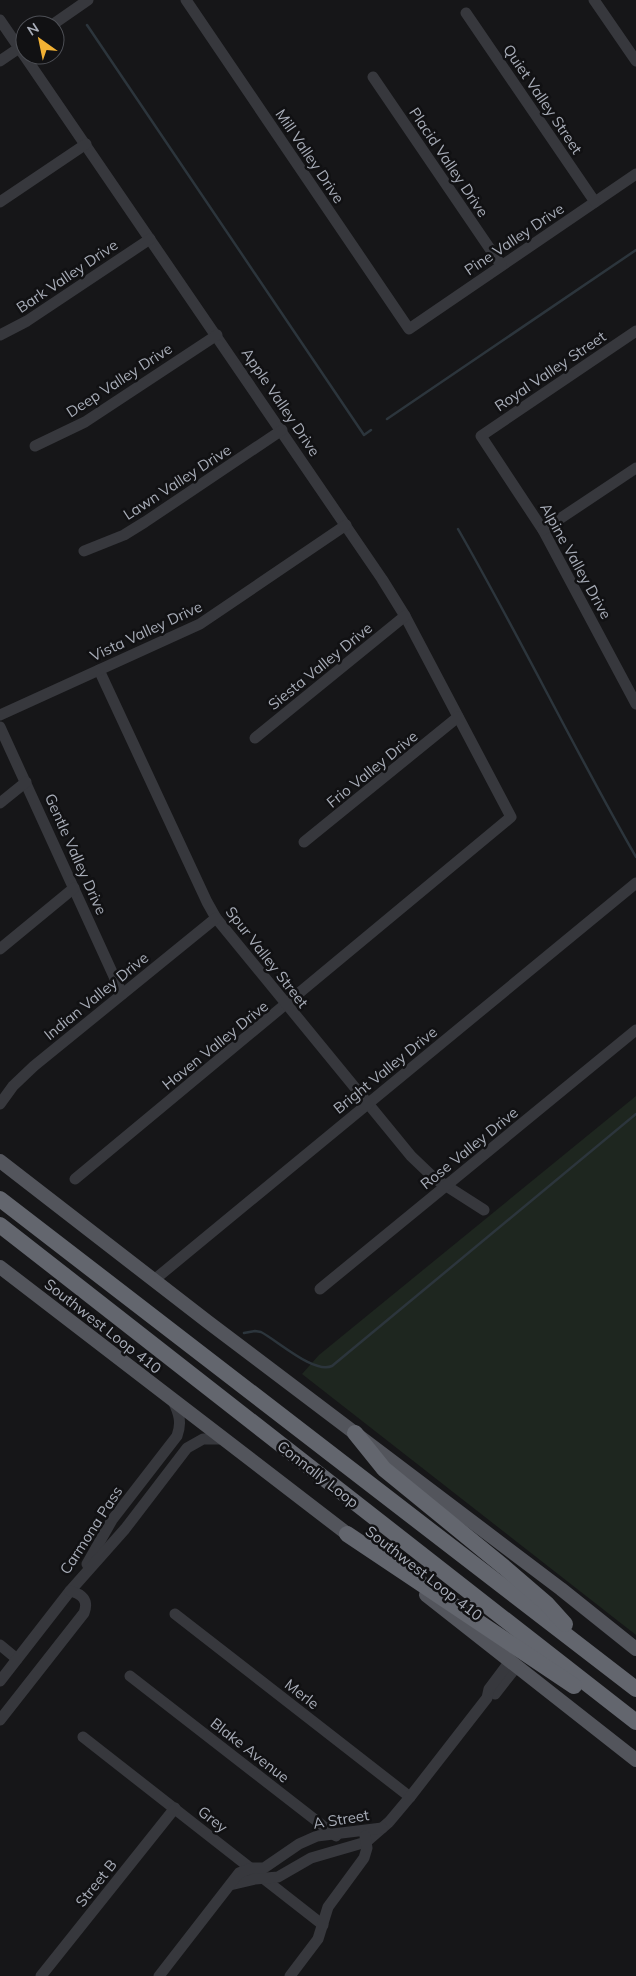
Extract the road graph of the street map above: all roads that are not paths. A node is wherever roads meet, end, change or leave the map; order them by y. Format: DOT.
graph roads {
  1 [pos="88,0"];
  2 [pos="186,0"];
  3 [pos="594,0"];
  4 [pos="466,13"];
  5 [pos="65,16"];
  6 [pos="0,20"];
  7 [pos="15,38"];
  8 [pos="15,51"];
  9 [pos="0,61"];
  10 [pos="636,61"];
  11 [pos="34,65"];
  12 [pos="373,77"];
  13 [pos="86,144"];
  14 [pos="636,174"];
  15 [pos="0,202"];
  16 [pos="595,202"];
  17 [pos="150,239"];
  18 [pos="501,265"];
  19 [pos="409,329"];
  20 [pos="636,331"];
  21 [pos="217,334"];
  22 [pos="0,335"];
  23 [pos="282,430"];
  24 [pos="482,436"];
  25 [pos="35,446"];
  26 [pos="636,468"];
  27 [pos="346,525"];
  28 [pos="543,530"];
  29 [pos="84,551"];
  30 [pos="405,616"];
  31 [pos="99,670"];
  32 [pos="636,704"];
  33 [pos="0,716"];
  34 [pos="458,718"];
  35 [pos="0,727"];
  36 [pos="255,738"];
  37 [pos="26,782"];
  38 [pos="0,803"];
  39 [pos="511,817"];
  40 [pos="304,842"];
  41 [pos="636,883"];
  42 [pos="74,888"];
  43 [pos="216,918"];
  44 [pos="0,949"];
  45 [pos="122,994"];
  46 [pos="286,1005"];
  47 [pos="636,1030"];
  48 [pos="368,1103"];
  49 [pos="0,1104"];
  50 [pos="0,1161"];
  51 [pos="75,1179"];
  52 [pos="446,1186"];
  53 [pos="0,1199"];
  54 [pos="484,1210"];
  55 [pos="0,1225"];
  56 [pos="0,1267"];
  57 [pos="154,1280"];
  58 [pos="320,1288"];
  59 [pos="173,1401"];
  60 [pos="355,1433"];
  61 [pos="224,1439"];
  62 [pos="139,1485"];
  63 [pos="151,1495"];
  64 [pos="348,1534"];
  65 [pos="70,1591"];
  66 [pos="175,1614"];
  67 [pos="0,1646"];
  68 [pos="636,1649"];
  69 [pos="594,1657"];
  70 [pos="17,1659"];
  71 [pos="514,1663"];
  72 [pos="130,1676"];
  73 [pos="0,1681"];
  74 [pos="636,1689"];
  75 [pos="0,1720"];
  76 [pos="636,1723"];
  77 [pos="83,1737"];
  78 [pos="636,1760"];
  79 [pos="410,1797"];
  80 [pos="175,1808"];
  81 [pos="332,1834"];
  82 [pos="365,1836"];
  83 [pos="350,1848"];
  84 [pos="252,1868"];
  85 [pos="266,1880"];
  86 [pos="230,1885"];
  87 [pos="323,1924"];
  88 [pos="41,1976"];
  89 [pos="158,1976"];
  90 [pos="290,1976"];
  1 -- 5 [label="street"];
  2 -- 19 [label="street, Mill Valley Drive"];
  3 -- 10 [label="street"];
  4 -- 16 [label="street, Quiet Valley Street"];
  6 -- 7 [label="street, Apple Valley Drive"];
  8 -- 9 [label="street"];
  11 -- 13 [label="street, Apple Valley Drive"];
  12 -- 18 [label="street, Placid Valley Drive"];
  13 -- 15 [label="street"];
  13 -- 17 [label="street, Apple Valley Drive"];
  14 -- 16 [label="street, Pine Valley Drive"];
  16 -- 18 [label="street, Pine Valley Drive"];
  17 -- 21 [label="street, Apple Valley Drive"];
  17 -- 22 [label="street, Bark Valley Drive"];
  18 -- 19 [label="street, Pine Valley Drive"];
  20 -- 24 [label="street, Royal Valley Street"];
  21 -- 23 [label="street, Apple Valley Drive"];
  21 -- 25 [label="street, Deep Valley Drive"];
  23 -- 27 [label="street, Apple Valley Drive"];
  23 -- 29 [label="street, Lawn Valley Drive"];
  24 -- 28 [label="street, Alpine Valley Drive"];
  26 -- 28 [label="street"];
  27 -- 30 [label="street, Apple Valley Drive"];
  27 -- 31 [label="street, Vista Valley Drive"];
  28 -- 32 [label="street, Alpine Valley Drive"];
  30 -- 34 [label="street, Apple Valley Drive"];
  30 -- 36 [label="street, Siesta Valley Drive"];
  31 -- 33 [label="street, Vista Valley Drive"];
  31 -- 43 [label="street, Spur Valley Street"];
  34 -- 39 [label="street, Apple Valley Drive"];
  34 -- 40 [label="street, Frio Valley Drive"];
  35 -- 37 [label="street, Gentle Valley Drive"];
  37 -- 38 [label="street"];
  37 -- 42 [label="street, Gentle Valley Drive"];
  39 -- 46 [label="street, Haven Valley Drive"];
  41 -- 48 [label="street, Bright Valley Drive"];
  42 -- 44 [label="street"];
  42 -- 45 [label="street, Gentle Valley Drive"];
  43 -- 45 [label="street, Indian Valley Drive"];
  43 -- 46 [label="street, Spur Valley Street"];
  45 -- 49 [label="street, Indian Valley Drive"];
  46 -- 48 [label="street, Spur Valley Street"];
  46 -- 51 [label="street, Haven Valley Drive"];
  47 -- 52 [label="street, Rose Valley Drive"];
  48 -- 52 [label="street, Spur Valley Street"];
  48 -- 57 [label="street, Bright Valley Drive"];
  50 -- 57 [label="main road"];
  52 -- 54 [label="street, Spur Valley Street"];
  52 -- 58 [label="street, Rose Valley Drive"];
  53 -- 69 [label="highway, Connally Loop"];
  55 -- 76 [label="highway, Connally Loop"];
  56 -- 59 [label="main road, Southwest Loop 410"];
  57 -- 60 [label="main road"];
  59 -- 61 [label="main road, Southwest Loop 410"];
  59 -- 62 [label="street, Carmona Pass"];
  60 -- 68 [label="main road"];
  60 -- 69 [label="highway"];
  61 -- 63 [label="street, Carmona Pass"];
  61 -- 64 [label="main road, Southwest Loop 410"];
  62 -- 63 [label="street, Carmona Pass"];
  62 -- 65 [label="street, Carmona Pass"];
  63 -- 65 [label="street, Carmona Pass"];
  64 -- 71 [label="main road, Southwest Loop 410"];
  64 -- 76 [label="highway"];
  65 -- 70 [label="street, Carmona Pass"];
  65 -- 75 [label="street"];
  66 -- 79 [label="street, Merle"];
  67 -- 70 [label="street"];
  69 -- 74 [label="highway, Connally Loop"];
  70 -- 73 [label="street, Carmona Pass"];
  71 -- 78 [label="main road, Southwest Loop 410"];
  71 -- 79 [label="street, A Street"];
  72 -- 81 [label="street, Blake Avenue"];
  77 -- 80 [label="street, Grey"];
  79 -- 82 [label="street, A Street"];
  80 -- 84 [label="street, Grey"];
  80 -- 88 [label="street, Street B"];
  81 -- 82 [label="street, A Street"];
  81 -- 83 [label="street, Blake Avenue"];
  81 -- 84 [label="street, A Street"];
  82 -- 83 [label="street, A Street"];
  82 -- 87 [label="street"];
  83 -- 85 [label="street, A Street"];
  84 -- 85 [label="street, Grey"];
  84 -- 86 [label="street, A Street"];
  85 -- 86 [label="street, A Street"];
  85 -- 87 [label="street, Grey"];
  86 -- 89 [label="street, A Street"];
  87 -- 90 [label="street"];
}
